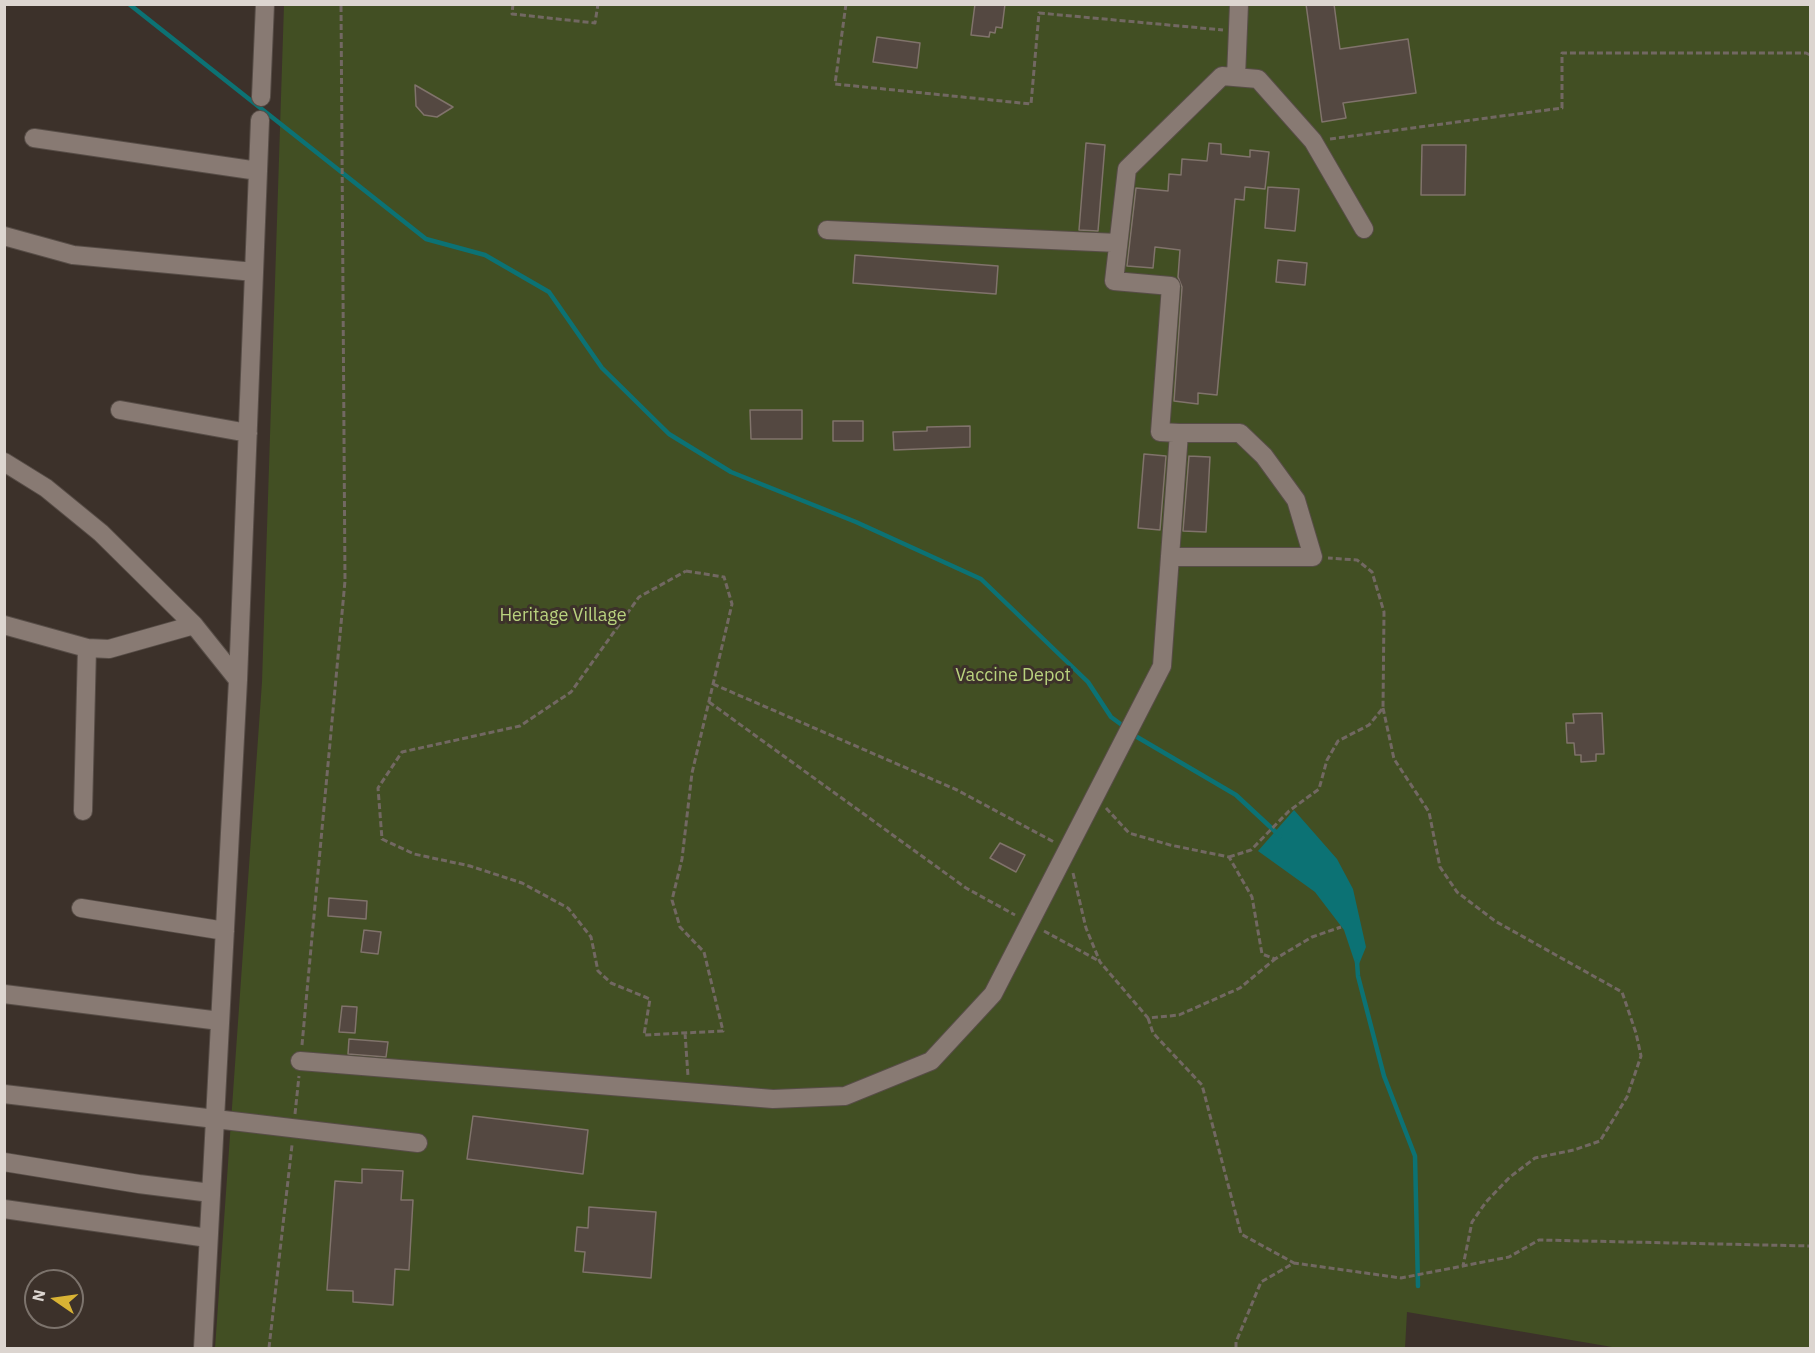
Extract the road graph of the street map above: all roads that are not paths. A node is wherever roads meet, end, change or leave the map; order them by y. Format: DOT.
graph roads {
  1 [pos="265,4"];
  2 [pos="1239,4"];
  3 [pos="1236,77"];
  4 [pos="261,97"];
  5 [pos="260,120"];
  6 [pos="34,138"];
  7 [pos="258,171"];
  8 [pos="1364,229"];
  9 [pos="827,230"];
  10 [pos="4,236"];
  11 [pos="1118,243"];
  12 [pos="254,272"];
  13 [pos="120,410"];
  14 [pos="248,433"];
  15 [pos="1179,433"];
  16 [pos="4,462"];
  17 [pos="1170,557"];
  18 [pos="4,625"];
  19 [pos="194,625"];
  20 [pos="87,648"];
  21 [pos="238,680"];
  22 [pos="83,811"];
  23 [pos="81,908"];
  24 [pos="225,931"];
  25 [pos="4,994"];
  26 [pos="220,1021"];
  27 [pos="300,1060"];
  28 [pos="4,1094"];
  29 [pos="215,1118"];
  30 [pos="418,1143"];
  31 [pos="4,1162"];
  32 [pos="211,1192"];
  33 [pos="4,1209"];
  34 [pos="208,1238"];
  35 [pos="202,1348"];
  1 -- 4 [label="street"];
  2 -- 3 [label="street"];
  3 -- 8 [label="street"];
  3 -- 11 [label="street"];
  5 -- 7 [label="street"];
  6 -- 7 [label="street"];
  7 -- 12 [label="street"];
  9 -- 11 [label="street"];
  10 -- 12 [label="street"];
  11 -- 15 [label="street"];
  12 -- 14 [label="street"];
  13 -- 14 [label="street"];
  14 -- 21 [label="street"];
  15 -- 17 [label="street"];
  15 -- 17 [label="street"];
  16 -- 19 [label="street"];
  17 -- 27 [label="street"];
  18 -- 20 [label="street"];
  19 -- 20 [label="street"];
  19 -- 21 [label="street"];
  20 -- 22 [label="street"];
  21 -- 24 [label="street"];
  23 -- 24 [label="street"];
  24 -- 26 [label="street"];
  25 -- 26 [label="street"];
  26 -- 29 [label="street"];
  28 -- 29 [label="street"];
  29 -- 30 [label="street"];
  29 -- 32 [label="street"];
  31 -- 32 [label="street"];
  32 -- 34 [label="street"];
  33 -- 34 [label="street"];
  34 -- 35 [label="street"];
}
